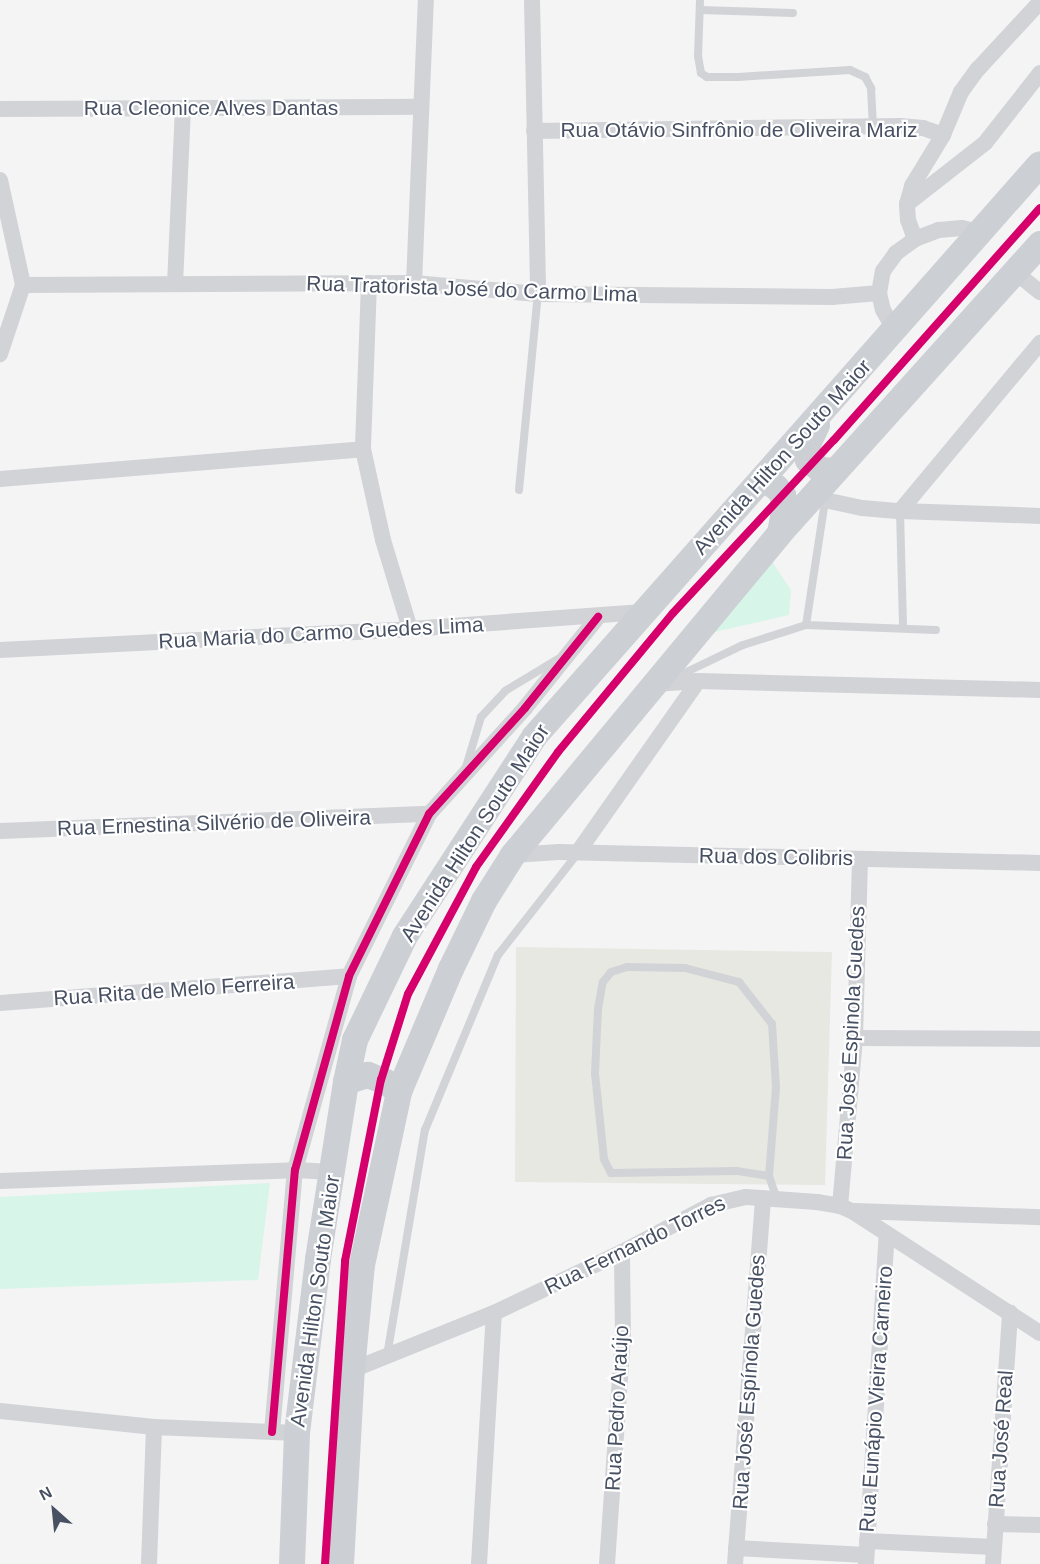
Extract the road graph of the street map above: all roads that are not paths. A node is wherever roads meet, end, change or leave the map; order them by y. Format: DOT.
graph roads {
  1 [pos="426,0"];
  2 [pos="532,0"];
  3 [pos="700,0"];
  4 [pos="1040,2"];
  5 [pos="700,10"];
  6 [pos="793,13"];
  7 [pos="1040,74"];
  8 [pos="421,107"];
  9 [pos="183,108"];
  10 [pos="0,109"];
  11 [pos="873,126"];
  12 [pos="534,131"];
  13 [pos="943,135"];
  14 [pos="1040,164"];
  15 [pos="0,180"];
  16 [pos="907,204"];
  17 [pos="980,232"];
  18 [pos="915,239"];
  19 [pos="1040,244"];
  20 [pos="1015,272"];
  21 [pos="369,283"];
  22 [pos="414,283"];
  23 [pos="175,284"];
  24 [pos="23,285"];
  25 [pos="1040,292"];
  26 [pos="879,293"];
  27 [pos="538,294"];
  28 [pos="895,331"];
  29 [pos="1040,343"];
  30 [pos="0,354"];
  31 [pos="824,412"];
  32 [pos="363,449"];
  33 [pos="835,471"];
  34 [pos="762,479"];
  35 [pos="0,480"];
  36 [pos="519,490"];
  37 [pos="818,499"];
  38 [pos="900,511"];
  39 [pos="1040,516"];
  40 [pos="780,533"];
  41 [pos="642,612"];
  42 [pos="598,617"];
  43 [pos="806,625"];
  44 [pos="903,628"];
  45 [pos="410,629"];
  46 [pos="936,630"];
  47 [pos="0,650"];
  48 [pos="572,650"];
  49 [pos="698,681"];
  50 [pos="662,682"];
  51 [pos="1040,690"];
  52 [pos="463,776"];
  53 [pos="429,814"];
  54 [pos="0,831"];
  55 [pos="578,852"];
  56 [pos="513,855"];
  57 [pos="860,860"];
  58 [pos="1040,863"];
  59 [pos="349,976"];
  60 [pos="0,1003"];
  61 [pos="855,1038"];
  62 [pos="1040,1040"];
  63 [pos="346,1082"];
  64 [pos="399,1092"];
  65 [pos="295,1170"];
  66 [pos="332,1172"];
  67 [pos="769,1176"];
  68 [pos="0,1181"];
  69 [pos="770,1200"];
  70 [pos="846,1208"];
  71 [pos="1040,1217"];
  72 [pos="887,1234"];
  73 [pos="622,1252"];
  74 [pos="494,1313"];
  75 [pos="1010,1313"];
  76 [pos="1040,1333"];
  77 [pos="387,1356"];
  78 [pos="352,1370"];
  79 [pos="0,1411"];
  80 [pos="154,1427"];
  81 [pos="272,1432"];
  82 [pos="297,1433"];
  83 [pos="995,1524"];
  84 [pos="1040,1525"];
  85 [pos="994,1547"];
  86 [pos="866,1553"];
  87 [pos="735,1556"];
  88 [pos="149,1564"];
  89 [pos="292,1564"];
  90 [pos="340,1564"];
  91 [pos="479,1564"];
  92 [pos="607,1564"];
  93 [pos="993,1564"];
  1 -- 8 [label="street"];
  2 -- 12 [label="street"];
  3 -- 5 [label="lane"];
  4 -- 13 [label="street"];
  5 -- 6 [label="lane"];
  5 -- 11 [label="lane"];
  7 -- 16 [label="street"];
  8 -- 9 [label="street, Rua Cleonice Alves Dantas"];
  8 -- 22 [label="street"];
  9 -- 10 [label="street, Rua Cleonice Alves Dantas"];
  9 -- 23 [label="street"];
  11 -- 12 [label="street, Rua Otávio Sinfrônio de Oliveira Mariz"];
  11 -- 13 [label="street, Rua Otávio Sinfrônio de Oliveira Mariz"];
  12 -- 27 [label="street"];
  13 -- 16 [label="street"];
  14 -- 17 [label="main road, Avenida Hilton Souto Maior"];
  15 -- 24 [label="street"];
  16 -- 18 [label="street"];
  17 -- 18 [label="street"];
  17 -- 28 [label="main road, Avenida Hilton Souto Maior"];
  18 -- 26 [label="street"];
  19 -- 20 [label="main road, Avenida Hilton Souto Maior"];
  20 -- 25 [label="street"];
  20 -- 33 [label="main road, Avenida Hilton Souto Maior"];
  21 -- 22 [label="street, Rua Tratorista José do Carmo Lima"];
  21 -- 23 [label="street, Rua Tratorista José do Carmo Lima"];
  21 -- 32 [label="street"];
  22 -- 27 [label="street, Rua Tratorista José do Carmo Lima"];
  23 -- 24 [label="street, Rua Tratorista José do Carmo Lima"];
  24 -- 30 [label="street"];
  26 -- 27 [label="street, Rua Tratorista José do Carmo Lima"];
  26 -- 28 [label="street"];
  27 -- 36 [label="lane"];
  28 -- 31 [label="main road, Avenida Hilton Souto Maior"];
  29 -- 38 [label="street"];
  31 -- 33 [label="main road"];
  31 -- 34 [label="main road, Avenida Hilton Souto Maior"];
  32 -- 35 [label="street"];
  32 -- 45 [label="street"];
  33 -- 37 [label="main road, Avenida Hilton Souto Maior"];
  34 -- 40 [label="main road"];
  34 -- 41 [label="main road, Avenida Hilton Souto Maior"];
  37 -- 38 [label="street"];
  37 -- 40 [label="main road, Avenida Hilton Souto Maior"];
  37 -- 43 [label="lane"];
  38 -- 39 [label="street"];
  38 -- 44 [label="lane"];
  40 -- 50 [label="main road, Avenida Hilton Souto Maior"];
  41 -- 42 [label="street, Rua Maria do Carmo Guedes Lima"];
  41 -- 63 [label="main road, Avenida Hilton Souto Maior"];
  42 -- 45 [label="street, Rua Maria do Carmo Guedes Lima"];
  42 -- 48 [label="street, Avenida Hilton Souto Maior"];
  43 -- 44 [label="lane"];
  43 -- 50 [label="lane"];
  44 -- 46 [label="lane"];
  45 -- 47 [label="street, Rua Maria do Carmo Guedes Lima"];
  48 -- 52 [label="street, Avenida Hilton Souto Maior"];
  48 -- 52 [label="lane"];
  49 -- 50 [label="street"];
  49 -- 51 [label="street"];
  49 -- 55 [label="street"];
  50 -- 56 [label="main road, Avenida Hilton Souto Maior"];
  52 -- 53 [label="street, Avenida Hilton Souto Maior"];
  53 -- 54 [label="street, Rua Ernestina Silvério de Oliveira"];
  53 -- 59 [label="street, Avenida Hilton Souto Maior"];
  55 -- 56 [label="street, Rua dos Colibris"];
  55 -- 57 [label="street, Rua dos Colibris"];
  55 -- 77 [label="lane"];
  56 -- 64 [label="main road, Avenida Hilton Souto Maior"];
  57 -- 58 [label="street, Rua dos Colibris"];
  57 -- 61 [label="street, Rua José Espinola Guedes"];
  59 -- 60 [label="street, Rua Rita de Melo Ferreira"];
  59 -- 65 [label="street, Avenida Hilton Souto Maior"];
  61 -- 62 [label="street"];
  61 -- 70 [label="street, Rua José Espinola Guedes"];
  63 -- 64 [label="main road"];
  63 -- 66 [label="main road, Avenida Hilton Souto Maior"];
  64 -- 78 [label="main road, Avenida Hilton Souto Maior"];
  65 -- 66 [label="street"];
  65 -- 68 [label="street"];
  65 -- 81 [label="street, Avenida Hilton Souto Maior"];
  66 -- 82 [label="main road, Avenida Hilton Souto Maior"];
  67 -- 67 [label="lane"];
  67 -- 69 [label="lane"];
  69 -- 70 [label="street, Rua Fernando Torres"];
  69 -- 73 [label="street, Rua Fernando Torres"];
  69 -- 87 [label="street, Rua José Espínola Guedes"];
  70 -- 71 [label="street"];
  70 -- 72 [label="street, Rua Fernando Torres"];
  72 -- 75 [label="street, Rua Fernando Torres"];
  72 -- 86 [label="street, Rua Eunápio Vieira Carneiro"];
  73 -- 74 [label="street, Rua Fernando Torres"];
  73 -- 92 [label="street, Rua Pedro Araújo"];
  74 -- 77 [label="street, Rua Fernando Torres"];
  74 -- 91 [label="street"];
  75 -- 76 [label="street, Rua Fernando Torres"];
  75 -- 83 [label="street, Rua José Real"];
  77 -- 78 [label="street, Rua Fernando Torres"];
  78 -- 90 [label="main road, Avenida Hilton Souto Maior"];
  79 -- 80 [label="street"];
  80 -- 81 [label="street"];
  80 -- 88 [label="street"];
  81 -- 82 [label="street"];
  82 -- 89 [label="main road, Avenida Hilton Souto Maior"];
  83 -- 84 [label="street"];
  83 -- 85 [label="street, Rua José Real"];
  85 -- 86 [label="street"];
  85 -- 93 [label="street, Rua José Real"];
  86 -- 87 [label="street"];
}
